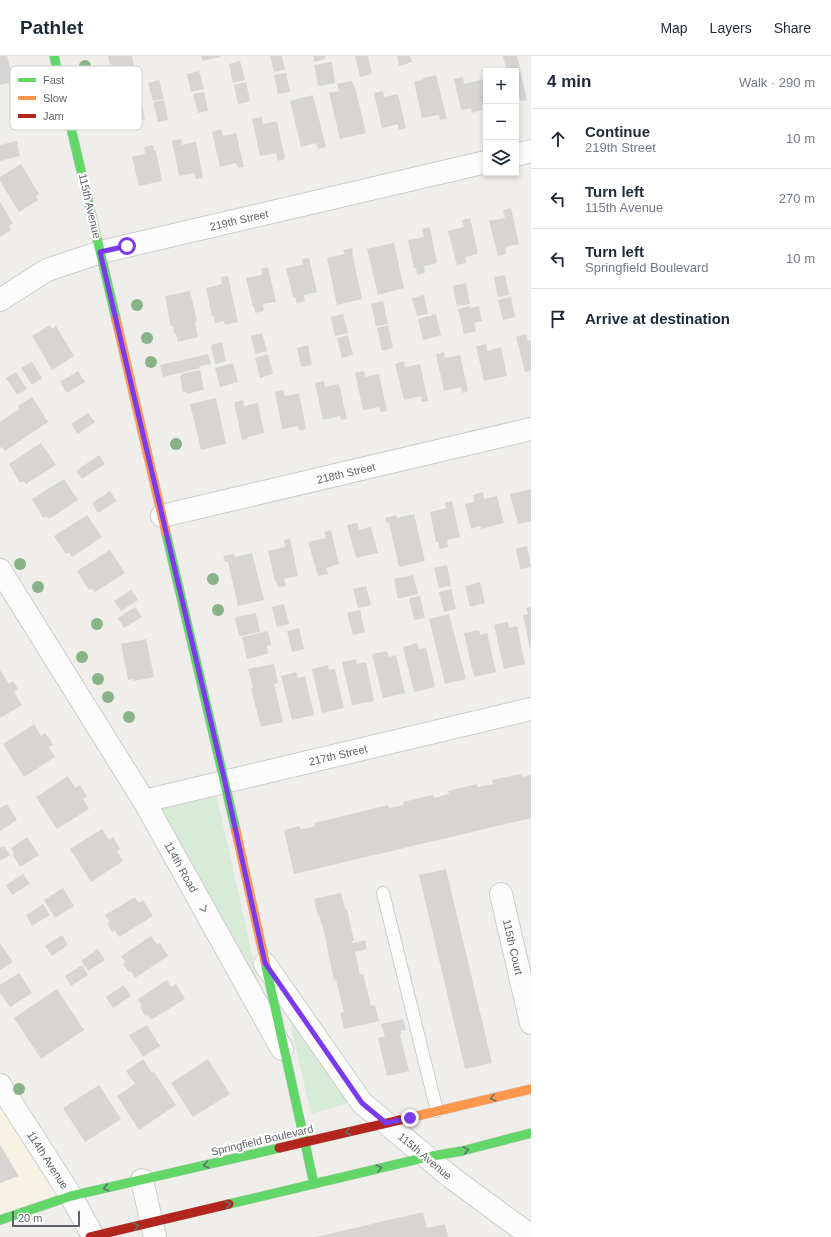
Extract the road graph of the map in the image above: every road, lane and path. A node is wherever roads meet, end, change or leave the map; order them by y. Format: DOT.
graph roads {
  1 [pos="54,56"];
  2 [pos="56,66"];
  3 [pos="71,130"];
  4 [pos="531,151"];
  5 [pos="519,154"];
  6 [pos="483,163"];
  7 [pos="100,252"];
  8 [pos="0,300"];
  9 [pos="531,429"];
  10 [pos="162,516"];
  11 [pos="0,570"];
  12 [pos="531,709"];
  13 [pos="225,782"];
  14 [pos="144,801"];
  15 [pos="383,893"];
  16 [pos="501,894"];
  17 [pos="265,963"];
  18 [pos="531,1023"];
  19 [pos="285,1056"];
  20 [pos="0,1085"];
  21 [pos="531,1089"];
  22 [pos="437,1111"];
  23 [pos="386,1123"];
  24 [pos="531,1134"];
  25 [pos="304,1142"];
  26 [pos="427,1157"];
  27 [pos="142,1180"];
  28 [pos="314,1184"];
  29 [pos="71,1196"];
  30 [pos="0,1220"];
  31 [pos="154,1230"];
  32 [pos="531,1236"];
  33 [pos="92,1237"];
  1 -- 2 [label="main road, 115th Avenue"];
  3 -- 7 [label="main road, 115th Avenue"];
  4 -- 5 [label="street"];
  6 -- 7 [label="street, 219th Street"];
  7 -- 8 [label="street, 219th Street"];
  7 -- 10 [label="main road, 115th Avenue"];
  9 -- 10 [label="street, 218th Street"];
  10 -- 13 [label="main road, 115th Avenue"];
  11 -- 14 [label="street, 114th Road"];
  12 -- 13 [label="street, 217th Street"];
  13 -- 14 [label="street, 217th Street"];
  13 -- 17 [label="main road, 115th Avenue"];
  14 -- 19 [label="street, 114th Road, one-way"];
  15 -- 22 [label="lane"];
  16 -- 18 [label="street, 115th Court"];
  17 -- 19 [label="main road, 115th Avenue"];
  17 -- 23 [label="street, 115th Avenue"];
  19 -- 25 [label="main road, 114th Road"];
  20 -- 29 [label="street, 114th Avenue"];
  21 -- 22 [label="main road, Springfield Boulevard, one-way"];
  22 -- 23 [label="main road, Springfield Boulevard"];
  23 -- 25 [label="main road, Springfield Boulevard, one-way"];
  23 -- 26 [label="street, 115th Avenue"];
  26 -- 24 [label="main road, one-way"];
  25 -- 27 [label="main road, Springfield Boulevard, one-way"];
  25 -- 28 [label="main road, 114th Road"];
  28 -- 26 [label="main road, one-way"];
  26 -- 32 [label="street, 115th Avenue"];
  27 -- 29 [label="main road, Springfield Boulevard, one-way"];
  27 -- 31 [label="street"];
  31 -- 28 [label="main road, one-way"];
  29 -- 30 [label="main road, Springfield Boulevard"];
  29 -- 33 [label="street, 114th Avenue"];
  33 -- 31 [label="main road, one-way"];
}
